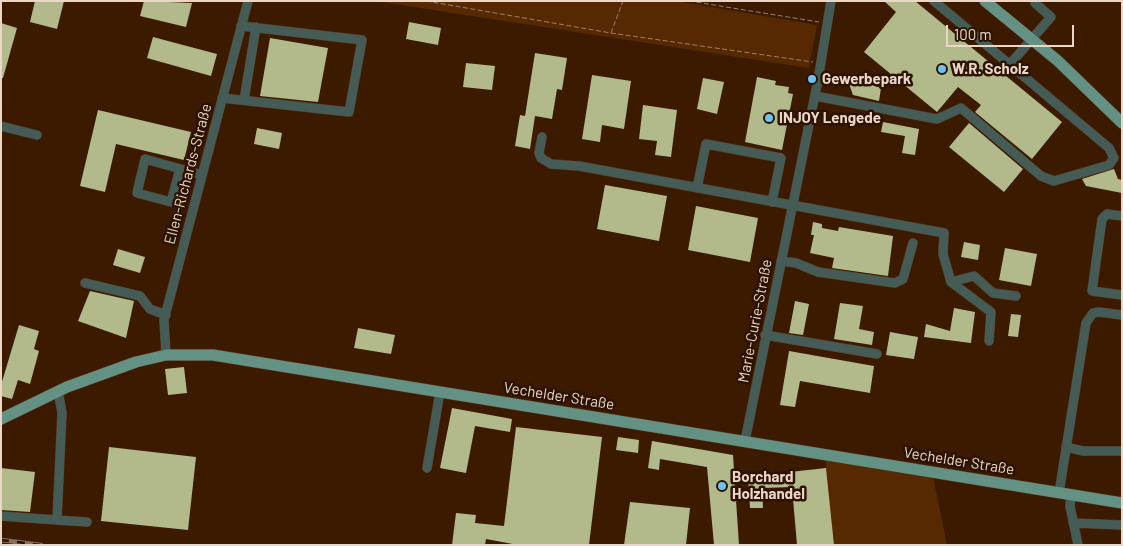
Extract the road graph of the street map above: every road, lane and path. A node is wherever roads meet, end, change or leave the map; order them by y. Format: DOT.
graph roads {
  1 [pos="248,1"];
  2 [pos="426,1"];
  3 [pos="623,1"];
  4 [pos="689,1"];
  5 [pos="831,1"];
  6 [pos="934,1"];
  7 [pos="985,1"];
  8 [pos="1037,1"];
  9 [pos="827,23"];
  10 [pos="241,26"];
  11 [pos="256,27"];
  12 [pos="611,33"];
  13 [pos="1032,39"];
  14 [pos="821,64"];
  15 [pos="1010,64"];
  16 [pos="815,96"];
  17 [pos="222,98"];
  18 [pos="244,100"];
  19 [pos="1122,123"];
  20 [pos="1,126"];
  21 [pos="37,136"];
  22 [pos="542,137"];
  23 [pos="180,169"];
  24 [pos="202,175"];
  25 [pos="697,188"];
  26 [pos="772,202"];
  27 [pos="792,206"];
  28 [pos="1122,216"];
  29 [pos="913,244"];
  30 [pos="780,261"];
  31 [pos="951,282"];
  32 [pos="85,283"];
  33 [pos="1122,295"];
  34 [pos="1016,296"];
  35 [pos="166,315"];
  36 [pos="1122,315"];
  37 [pos="765,336"];
  38 [pos="989,340"];
  39 [pos="877,354"];
  40 [pos="166,355"];
  41 [pos="58,391"];
  42 [pos="440,392"];
  43 [pos="1,419"];
  44 [pos="745,441"];
  45 [pos="1066,447"];
  46 [pos="1122,451"];
  47 [pos="427,468"];
  48 [pos="1065,494"];
  49 [pos="1122,503"];
  50 [pos="1,516"];
  51 [pos="57,520"];
  52 [pos="87,522"];
  53 [pos="1073,523"];
  54 [pos="1122,525"];
  55 [pos="1078,545"];
  1 -- 10 [label="street, Ellen-Richards-Straße"];
  2 -- 12 [label="path"];
  3 -- 12 [label="path"];
  4 -- 9 [label="path"];
  5 -- 9 [label="street, Marie-Curie-Straße"];
  6 -- 15 [label="street"];
  7 -- 13 [label="main road"];
  8 -- 13 [label="street"];
  9 -- 14 [label="street, Marie-Curie-Straße"];
  10 -- 11 [label="street"];
  10 -- 17 [label="street, Ellen-Richards-Straße"];
  11 -- 18 [label="street"];
  11 -- 18 [label="street"];
  12 -- 14 [label="path"];
  13 -- 15 [label="street"];
  13 -- 19 [label="main road"];
  14 -- 16 [label="street, Marie-Curie-Straße"];
  15 -- 16 [label="street"];
  16 -- 27 [label="street, Marie-Curie-Straße"];
  17 -- 18 [label="street"];
  17 -- 24 [label="street, Ellen-Richards-Straße"];
  20 -- 21 [label="street"];
  22 -- 25 [label="street"];
  23 -- 23 [label="street"];
  23 -- 24 [label="street"];
  24 -- 35 [label="street, Ellen-Richards-Straße"];
  25 -- 26 [label="street"];
  25 -- 26 [label="street"];
  26 -- 27 [label="street"];
  27 -- 30 [label="street, Marie-Curie-Straße"];
  27 -- 31 [label="street"];
  28 -- 33 [label="street"];
  29 -- 30 [label="street"];
  30 -- 37 [label="street, Marie-Curie-Straße"];
  31 -- 34 [label="street"];
  31 -- 38 [label="street"];
  32 -- 35 [label="street"];
  35 -- 40 [label="street, Ellen-Richards-Straße"];
  36 -- 45 [label="street"];
  37 -- 39 [label="street"];
  37 -- 44 [label="street, Marie-Curie-Straße"];
  40 -- 41 [label="main road, Vechelder Straße"];
  40 -- 42 [label="main road, Vechelder Straße"];
  41 -- 43 [label="main road, Vechelder Straße"];
  41 -- 51 [label="street"];
  42 -- 44 [label="main road, Vechelder Straße"];
  42 -- 47 [label="street"];
  44 -- 48 [label="main road, Vechelder Straße"];
  45 -- 46 [label="street"];
  45 -- 48 [label="street"];
  48 -- 49 [label="main road, Vechelder Straße"];
  48 -- 53 [label="street"];
  50 -- 51 [label="street"];
  51 -- 52 [label="street"];
  53 -- 54 [label="street"];
  53 -- 55 [label="street"];
}
